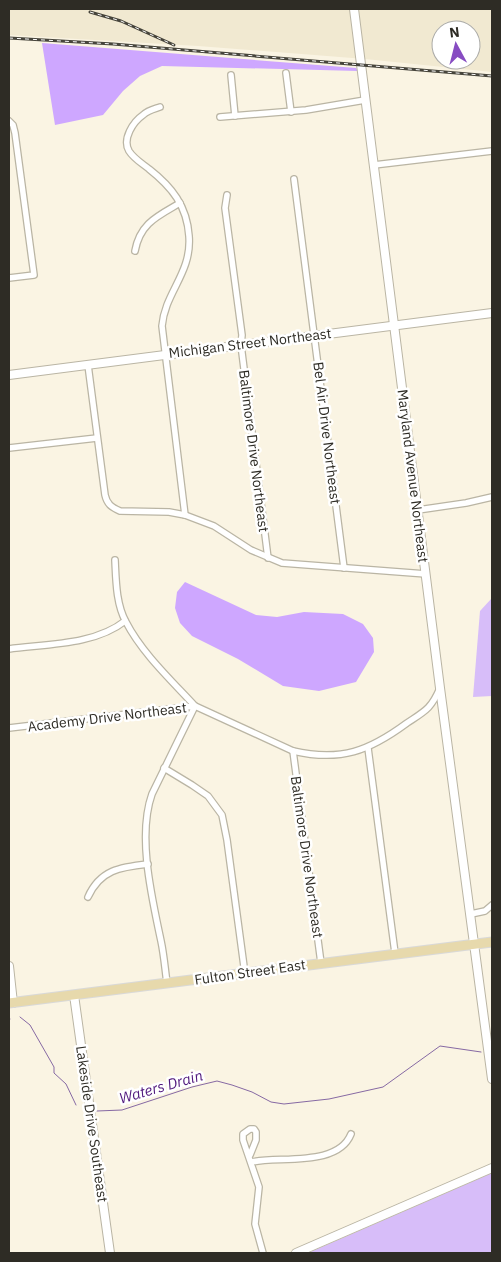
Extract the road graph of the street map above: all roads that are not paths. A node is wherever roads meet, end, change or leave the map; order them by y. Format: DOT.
graph roads {
  1 [pos="354,9"];
  2 [pos="286,73"];
  3 [pos="230,75"];
  4 [pos="365,100"];
  5 [pos="160,107"];
  6 [pos="291,112"];
  7 [pos="235,116"];
  8 [pos="220,117"];
  9 [pos="10,121"];
  10 [pos="492,151"];
  11 [pos="374,165"];
  12 [pos="294,179"];
  13 [pos="227,195"];
  14 [pos="180,203"];
  15 [pos="135,251"];
  16 [pos="9,278"];
  17 [pos="492,313"];
  18 [pos="394,325"];
  19 [pos="315,335"];
  20 [pos="241,345"];
  21 [pos="165,354"];
  22 [pos="88,364"];
  23 [pos="9,375"];
  24 [pos="97,438"];
  25 [pos="9,448"];
  26 [pos="492,497"];
  27 [pos="418,510"];
  28 [pos="185,515"];
  29 [pos="268,558"];
  30 [pos="116,560"];
  31 [pos="344,568"];
  32 [pos="426,574"];
  33 [pos="125,621"];
  34 [pos="9,649"];
  35 [pos="440,688"];
  36 [pos="194,706"];
  37 [pos="9,728"];
  38 [pos="368,748"];
  39 [pos="293,752"];
  40 [pos="164,768"];
  41 [pos="148,864"];
  42 [pos="88,897"];
  43 [pos="492,905"];
  44 [pos="471,914"];
  45 [pos="492,942"];
  46 [pos="475,944"];
  47 [pos="395,953"];
  48 [pos="322,963"];
  49 [pos="9,966"];
  50 [pos="244,974"];
  51 [pos="167,983"];
  52 [pos="74,995"];
  53 [pos="11,1003"];
  54 [pos="492,1079"];
  55 [pos="351,1134"];
  56 [pos="492,1168"];
  57 [pos="110,1253"];
  58 [pos="263,1253"];
  59 [pos="296,1253"];
  1 -- 4 [label="street, Maryland Avenue Northeast"];
  2 -- 6 [label="street"];
  3 -- 7 [label="street"];
  4 -- 6 [label="street"];
  4 -- 11 [label="street, Maryland Avenue Northeast"];
  5 -- 14 [label="street"];
  6 -- 7 [label="street"];
  7 -- 8 [label="street"];
  9 -- 16 [label="street"];
  10 -- 11 [label="street"];
  11 -- 18 [label="street, Maryland Avenue Northeast"];
  12 -- 19 [label="street, Bel Air Drive Northeast"];
  13 -- 20 [label="street, Baltimore Drive Northeast"];
  14 -- 15 [label="street"];
  14 -- 21 [label="street"];
  17 -- 18 [label="street, Michigan Street Northeast"];
  18 -- 19 [label="street, Michigan Street Northeast"];
  18 -- 27 [label="street, Maryland Avenue Northeast"];
  19 -- 20 [label="street, Michigan Street Northeast"];
  19 -- 31 [label="street, Bel Air Drive Northeast"];
  20 -- 21 [label="street, Michigan Street Northeast"];
  20 -- 29 [label="street, Baltimore Drive Northeast"];
  21 -- 22 [label="street, Michigan Street Northeast"];
  21 -- 28 [label="street"];
  22 -- 23 [label="street, Michigan Street Northeast"];
  22 -- 24 [label="street"];
  24 -- 25 [label="street"];
  24 -- 28 [label="street"];
  26 -- 27 [label="street"];
  27 -- 32 [label="street, Maryland Avenue Northeast"];
  28 -- 29 [label="street"];
  29 -- 31 [label="street"];
  30 -- 33 [label="street"];
  31 -- 32 [label="street"];
  32 -- 35 [label="street, Maryland Avenue Northeast"];
  33 -- 34 [label="street"];
  33 -- 36 [label="street"];
  35 -- 38 [label="street, Academy Drive Northeast"];
  35 -- 44 [label="street, Maryland Avenue Northeast"];
  36 -- 37 [label="street, Academy Drive Northeast"];
  36 -- 39 [label="street, Academy Drive Northeast"];
  36 -- 40 [label="street"];
  38 -- 39 [label="street, Academy Drive Northeast"];
  38 -- 47 [label="street"];
  39 -- 48 [label="street, Baltimore Drive Northeast"];
  40 -- 41 [label="street"];
  40 -- 50 [label="street"];
  41 -- 42 [label="street"];
  41 -- 51 [label="street"];
  43 -- 44 [label="street"];
  44 -- 46 [label="street, Maryland Avenue Northeast"];
  45 -- 46 [label="main road, Fulton Street East"];
  46 -- 47 [label="main road, Fulton Street East"];
  46 -- 54 [label="street, Maryland Avenue Northeast"];
  47 -- 48 [label="main road, Fulton Street East"];
  48 -- 50 [label="main road, Fulton Street East"];
  49 -- 53 [label="street"];
  50 -- 51 [label="main road, Fulton Street East"];
  51 -- 52 [label="main road, Fulton Street East"];
  52 -- 53 [label="main road, Fulton Street East"];
  52 -- 57 [label="street, Lakeside Drive Southeast"];
  55 -- 58 [label="street"];
  56 -- 59 [label="street"];
}
